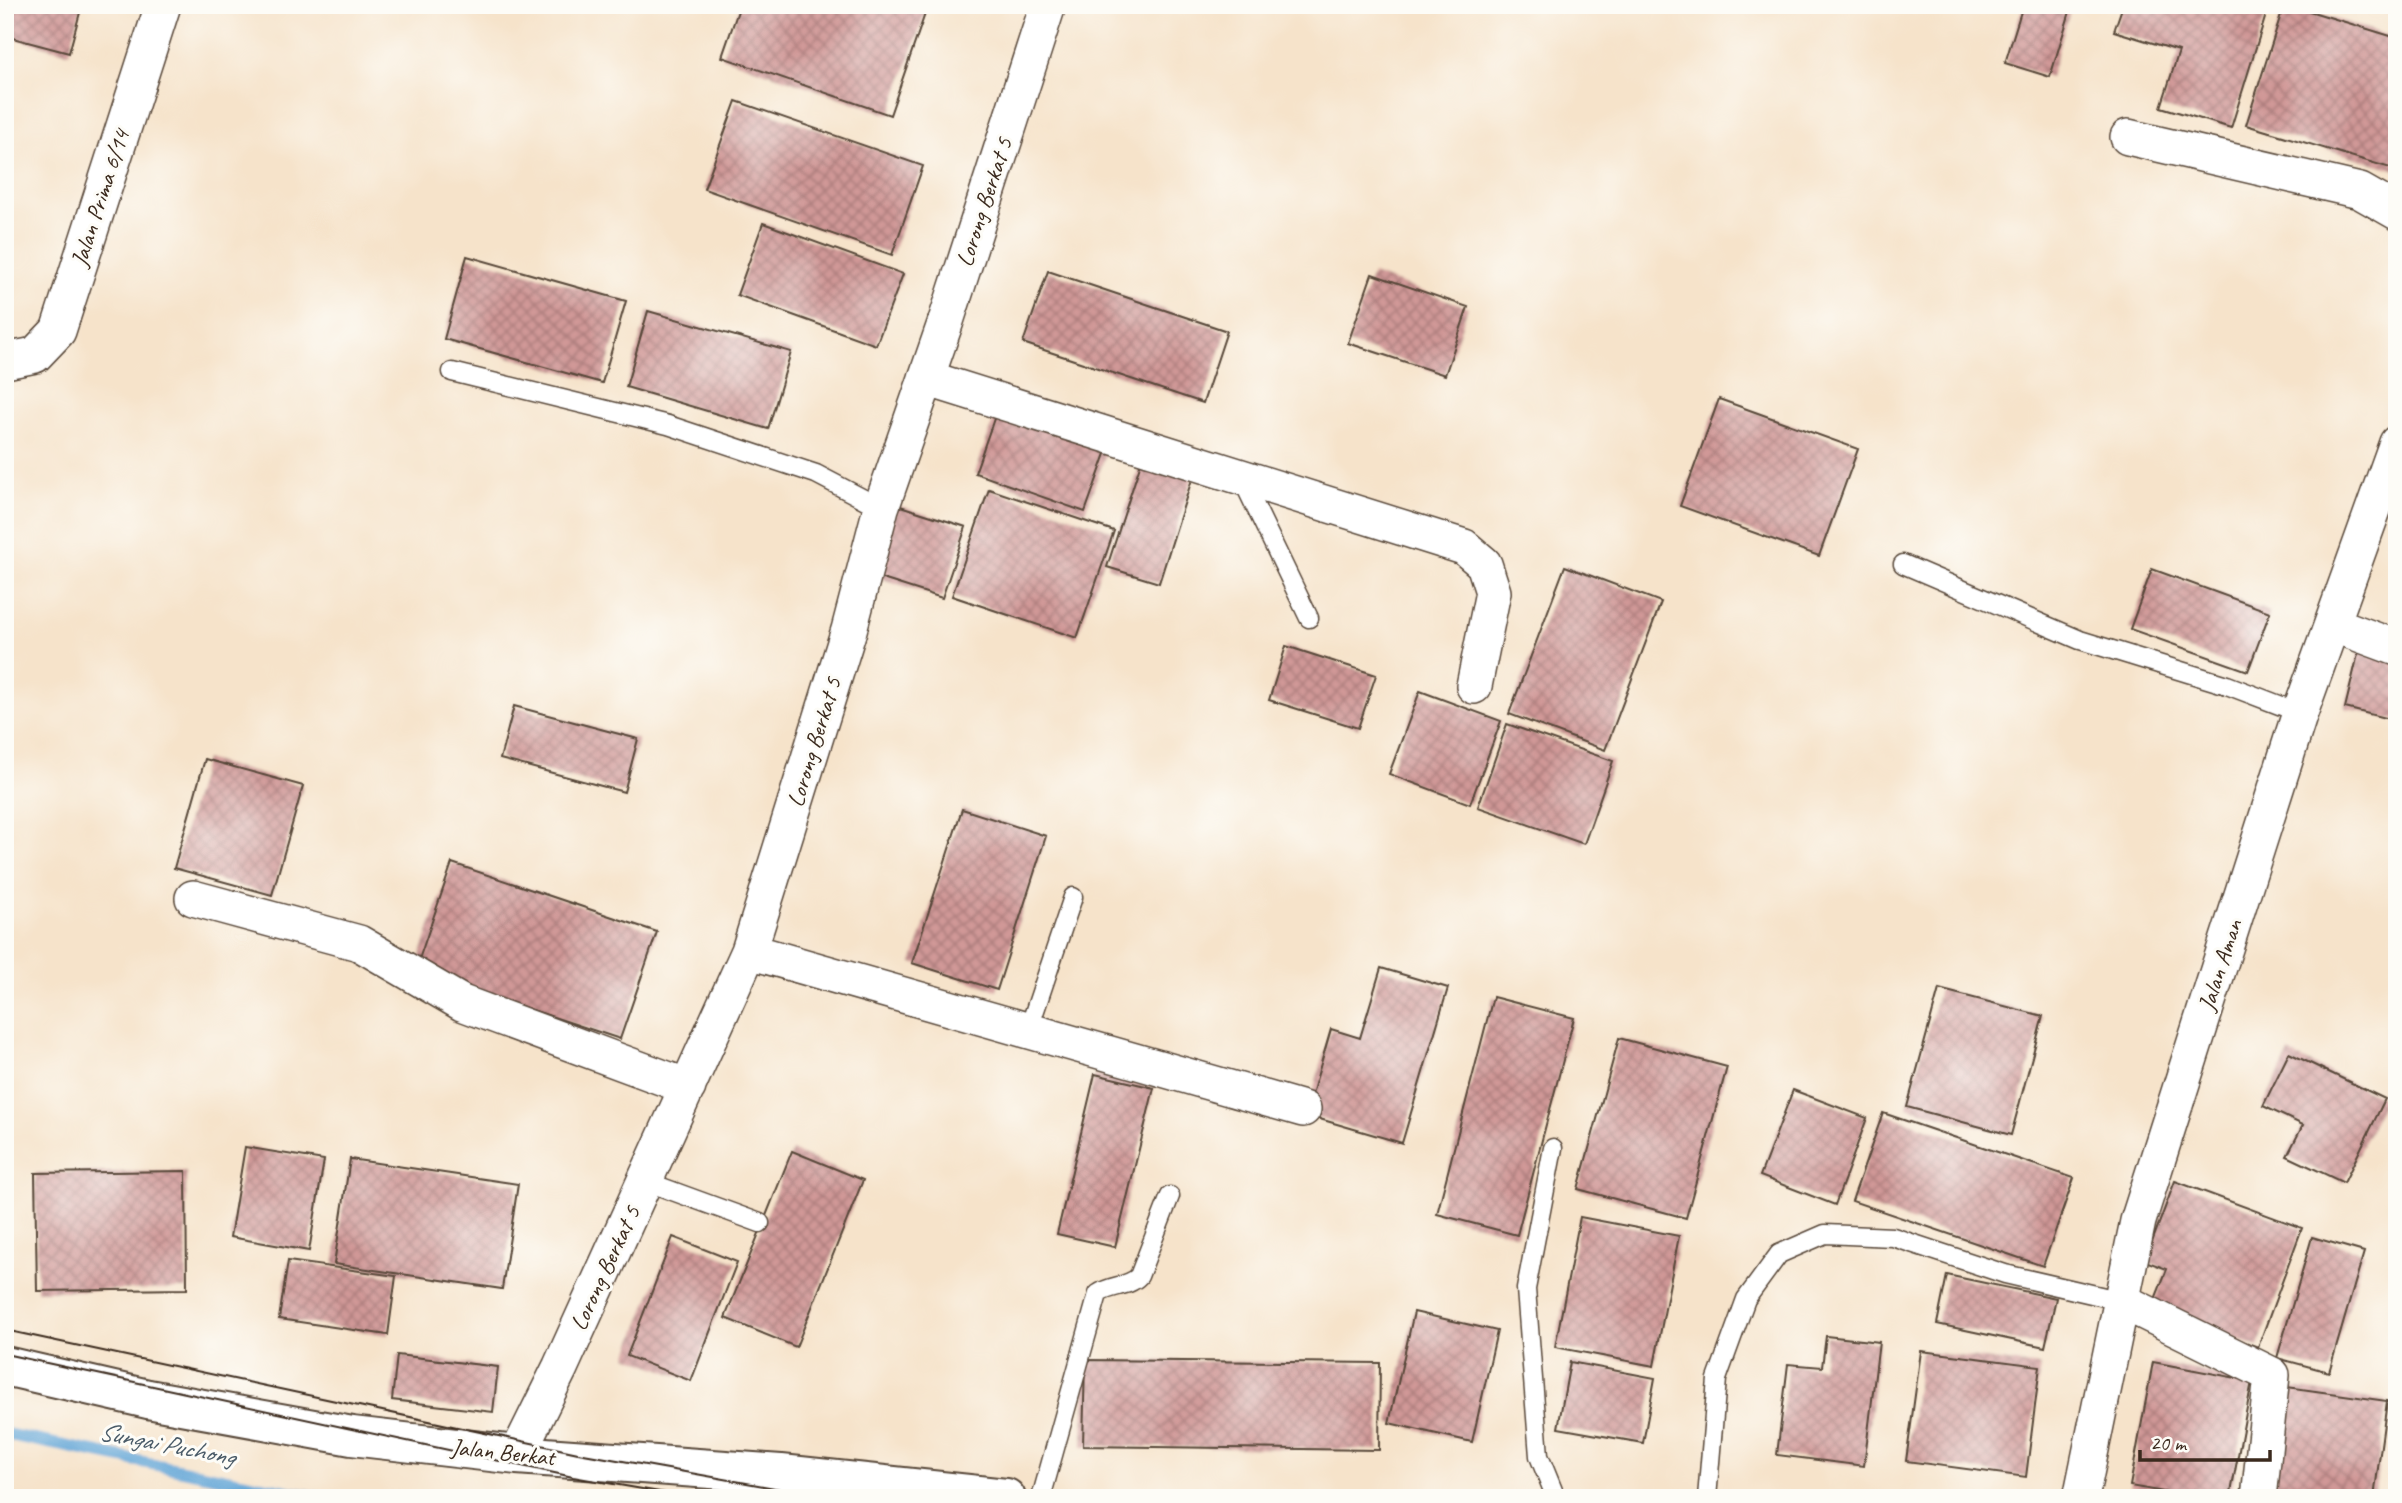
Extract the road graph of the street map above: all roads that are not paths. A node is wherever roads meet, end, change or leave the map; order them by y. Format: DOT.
graph roads {
  1 [pos="163,5"];
  2 [pos="1048,5"];
  3 [pos="2128,137"];
  4 [pos="2397,212"];
  5 [pos="5,361"];
  6 [pos="452,372"];
  7 [pos="926,378"];
  8 [pos="2397,443"];
  9 [pos="1240,476"];
  10 [pos="881,508"];
  11 [pos="1903,564"];
  12 [pos="1309,618"];
  13 [pos="2332,624"];
  14 [pos="2397,648"];
  15 [pos="1474,686"];
  16 [pos="2300,713"];
  17 [pos="1073,897"];
  18 [pos="193,898"];
  19 [pos="749,951"];
  20 [pos="1028,1031"];
  21 [pos="688,1087"];
  22 [pos="1303,1109"];
  23 [pos="1553,1147"];
  24 [pos="645,1181"];
  25 [pos="1170,1196"];
  26 [pos="761,1223"];
  27 [pos="2122,1301"];
  28 [pos="5,1366"];
  29 [pos="517,1455"];
  30 [pos="779,1486"];
  31 [pos="1006,1498"];
  32 [pos="1041,1498"];
  33 [pos="1556,1498"];
  34 [pos="1707,1498"];
  35 [pos="2081,1498"];
  36 [pos="2259,1498"];
  1 -- 5 [label="street, Jalan Prima 6/14"];
  2 -- 7 [label="street, Lorong Berkat 5"];
  3 -- 4 [label="street"];
  6 -- 10 [label="lane"];
  7 -- 9 [label="street"];
  7 -- 10 [label="street, Lorong Berkat 5"];
  8 -- 13 [label="street, Jalan Aman"];
  9 -- 12 [label="lane"];
  9 -- 15 [label="street"];
  10 -- 19 [label="street, Lorong Berkat 5"];
  11 -- 16 [label="lane"];
  13 -- 14 [label="street"];
  13 -- 16 [label="street, Jalan Aman"];
  16 -- 27 [label="street, Jalan Aman"];
  17 -- 20 [label="lane"];
  18 -- 21 [label="street"];
  19 -- 20 [label="street"];
  19 -- 21 [label="street, Lorong Berkat 5"];
  20 -- 22 [label="street"];
  21 -- 24 [label="street, Lorong Berkat 5"];
  23 -- 33 [label="lane"];
  24 -- 26 [label="lane"];
  24 -- 29 [label="street, Lorong Berkat 5"];
  25 -- 32 [label="lane"];
  27 -- 34 [label="lane"];
  27 -- 35 [label="street, Jalan Aman"];
  27 -- 36 [label="street"];
  28 -- 29 [label="street, Jalan Berkat"];
  29 -- 30 [label="street, Jalan Berkat"];
  30 -- 31 [label="street, Jalan Berkat"];
}
